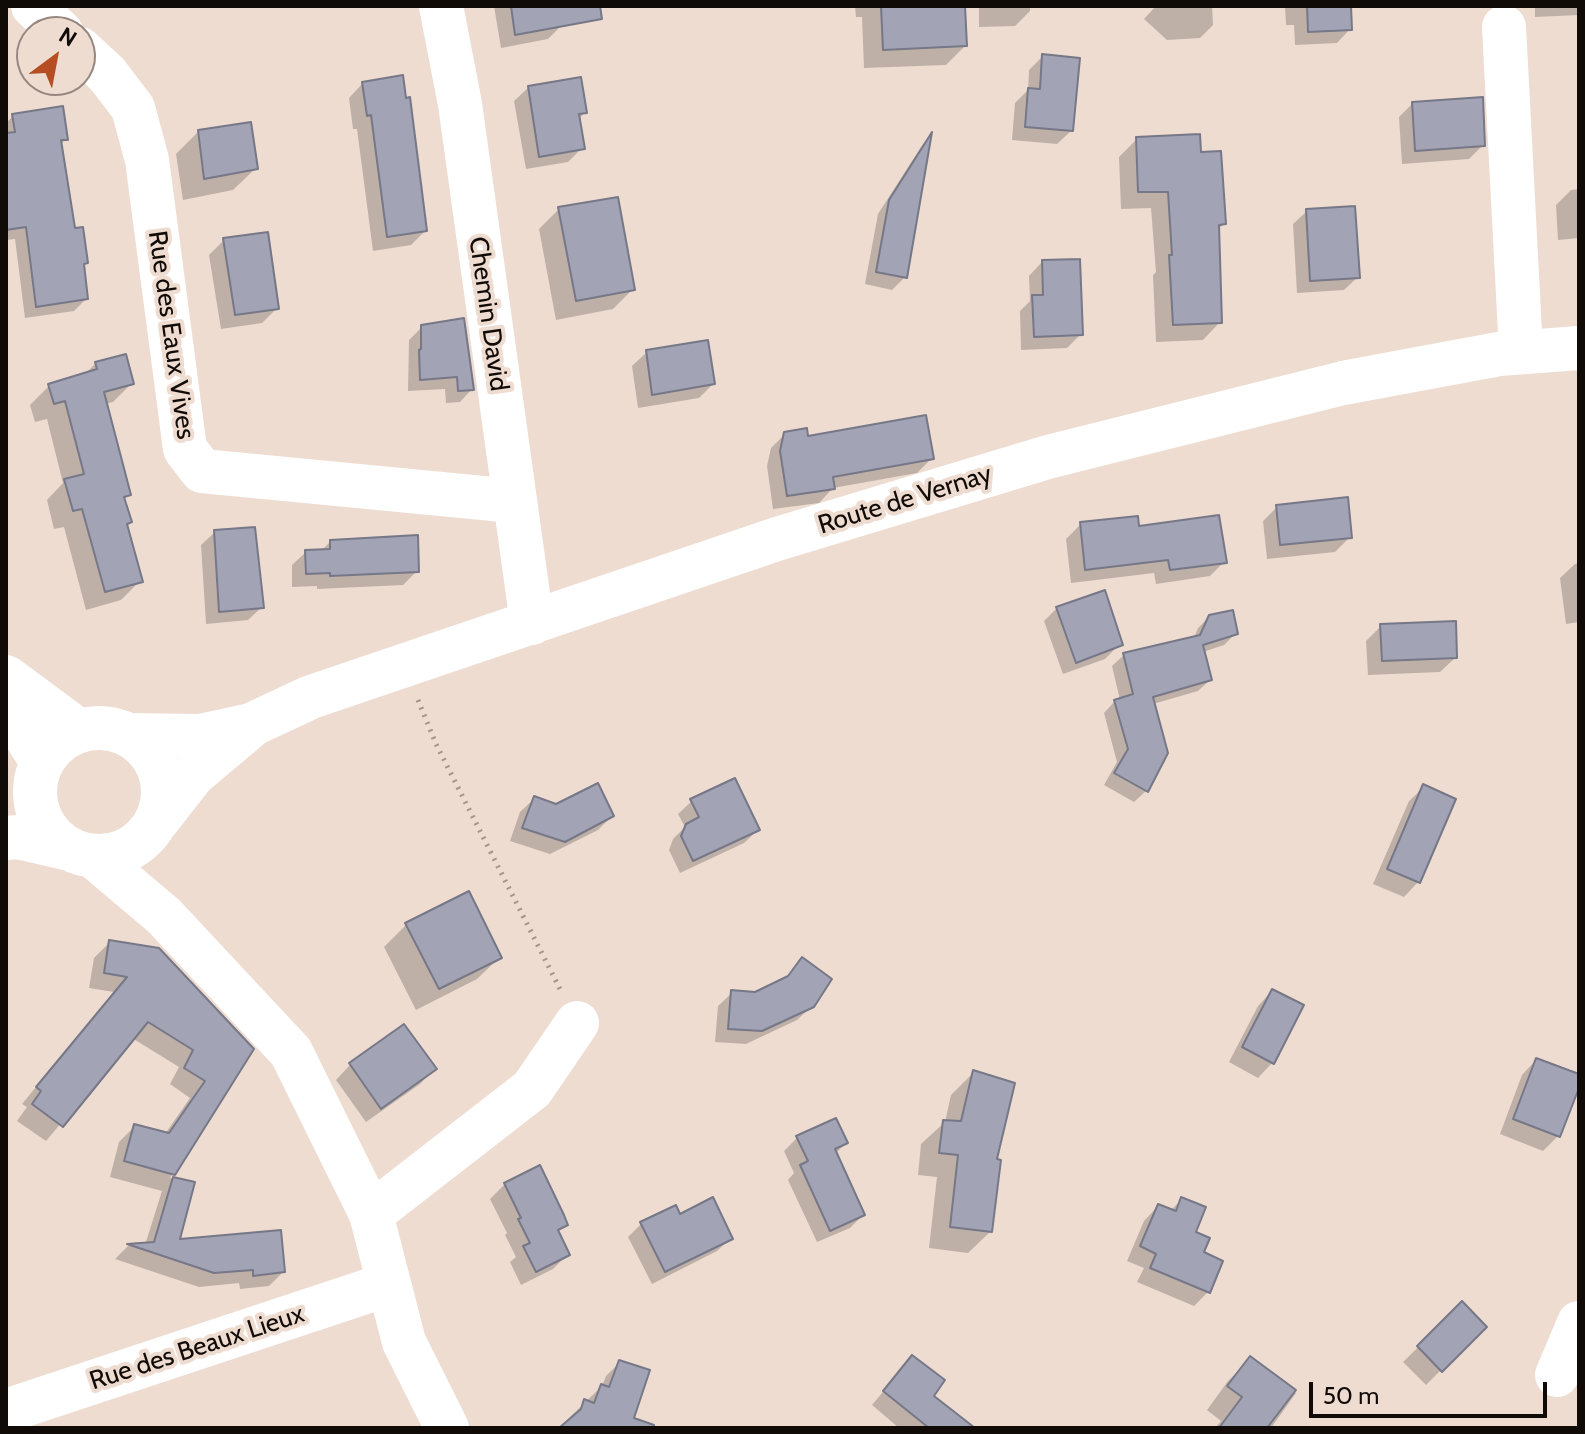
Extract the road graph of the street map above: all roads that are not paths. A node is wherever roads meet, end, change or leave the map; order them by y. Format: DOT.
graph roads {
  1 [pos="441,6"];
  2 [pos="1504,27"];
  3 [pos="96,64"];
  4 [pos="1579,348"];
  5 [pos="1521,352"];
  6 [pos="514,501"];
  7 [pos="532,623"];
  8 [pos="6,677"];
  9 [pos="6,705"];
  10 [pos="251,725"];
  11 [pos="79,731"];
  12 [pos="128,735"];
  13 [pos="28,781"];
  14 [pos="152,828"];
  15 [pos="6,838"];
  16 [pos="82,852"];
  17 [pos="164,916"];
  18 [pos="577,1023"];
  19 [pos="371,1214"];
  20 [pos="389,1284"];
  21 [pos="1579,1323"];
  22 [pos="1557,1375"];
  23 [pos="6,1411"];
  24 [pos="441,1424"];
  1 -- 6 [label="street, Chemin David"];
  2 -- 5 [label="street"];
  3 -- 6 [label="street, Rue des Eaux Vives"];
  4 -- 5 [label="street, Route de Vernay"];
  5 -- 7 [label="street, Route de Vernay"];
  6 -- 7 [label="street, Chemin David"];
  7 -- 10 [label="street, Route de Vernay"];
  8 -- 11 [label="street"];
  9 -- 13 [label="street"];
  10 -- 12 [label="street, Route de Vernay"];
  10 -- 14 [label="street, Route de Vernay"];
  11 -- 12 [label="street"];
  11 -- 13 [label="street"];
  12 -- 14 [label="street"];
  13 -- 16 [label="street"];
  14 -- 16 [label="street"];
  14 -- 17 [label="street"];
  15 -- 16 [label="street"];
  16 -- 17 [label="street"];
  17 -- 19 [label="street"];
  18 -- 19 [label="street"];
  19 -- 20 [label="street"];
  20 -- 23 [label="street, Rue des Beaux Lieux"];
  20 -- 24 [label="street"];
  21 -- 22 [label="street"];
}
